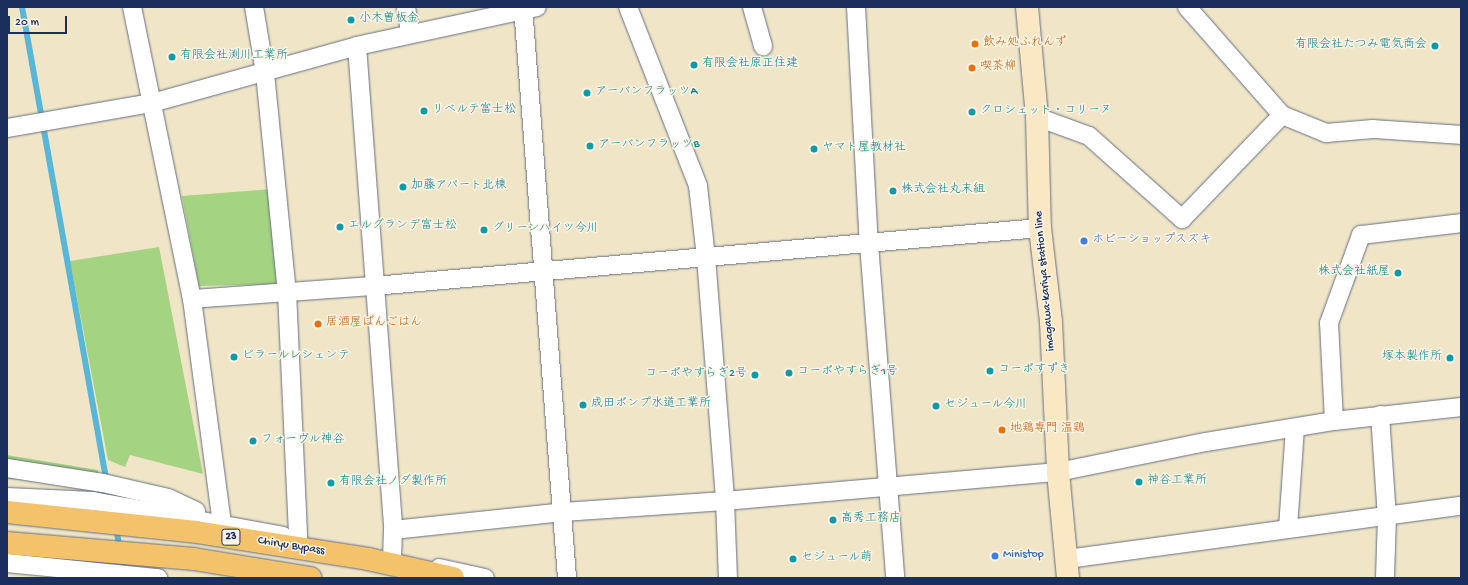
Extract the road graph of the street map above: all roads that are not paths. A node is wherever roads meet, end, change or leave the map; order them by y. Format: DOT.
graph roads {
  1 [pos="132,7"];
  2 [pos="254,7"];
  3 [pos="406,7"];
  4 [pos="628,7"];
  5 [pos="752,7"];
  6 [pos="856,7"];
  7 [pos="1027,7"];
  8 [pos="528,8"];
  9 [pos="1194,9"];
  10 [pos="410,33"];
  11 [pos="357,46"];
  12 [pos="763,46"];
  13 [pos="265,73"];
  14 [pos="152,103"];
  15 [pos="1282,115"];
  16 [pos="1038,117"];
  17 [pos="7,128"];
  18 [pos="1461,135"];
  19 [pos="1461,223"];
  20 [pos="1040,228"];
  21 [pos="869,244"];
  22 [pos="706,257"];
  23 [pos="542,271"];
  24 [pos="374,286"];
  25 [pos="287,292"];
  26 [pos="192,299"];
  27 [pos="1461,407"];
  28 [pos="1380,415"];
  29 [pos="1334,421"];
  30 [pos="1295,428"];
  31 [pos="7,468"];
  32 [pos="1058,472"];
  33 [pos="889,488"];
  34 [pos="7,497"];
  35 [pos="725,501"];
  36 [pos="1461,506"];
  37 [pos="7,512"];
  38 [pos="563,512"];
  39 [pos="1387,517"];
  40 [pos="222,523"];
  41 [pos="1288,528"];
  42 [pos="392,530"];
  43 [pos="298,538"];
  44 [pos="7,542"];
  45 [pos="392,558"];
  46 [pos="7,563"];
  47 [pos="1068,568"];
  48 [pos="158,578"];
  49 [pos="310,578"];
  50 [pos="453,578"];
  51 [pos="485,578"];
  52 [pos="567,578"];
  53 [pos="728,578"];
  54 [pos="895,578"];
  55 [pos="1385,578"];
  1 -- 14 [label="street"];
  2 -- 13 [label="street"];
  3 -- 10 [label="street"];
  4 -- 22 [label="street"];
  5 -- 12 [label="street"];
  6 -- 21 [label="street"];
  7 -- 16 [label="main road, imagawa-kariya station line"];
  8 -- 10 [label="street"];
  8 -- 23 [label="street"];
  9 -- 15 [label="street"];
  10 -- 11 [label="street"];
  11 -- 13 [label="street"];
  11 -- 24 [label="street"];
  13 -- 14 [label="street"];
  13 -- 25 [label="street"];
  14 -- 17 [label="street"];
  14 -- 26 [label="street"];
  15 -- 16 [label="street"];
  15 -- 18 [label="street"];
  16 -- 20 [label="main road, imagawa-kariya station line"];
  19 -- 29 [label="street"];
  20 -- 21 [label="street"];
  20 -- 32 [label="main road, imagawa-kariya station line"];
  21 -- 22 [label="street"];
  21 -- 33 [label="street"];
  22 -- 23 [label="street"];
  22 -- 35 [label="street"];
  23 -- 24 [label="street"];
  23 -- 38 [label="street"];
  24 -- 25 [label="street"];
  24 -- 42 [label="street"];
  25 -- 26 [label="street"];
  25 -- 43 [label="street"];
  26 -- 40 [label="street"];
  27 -- 28 [label="street"];
  28 -- 29 [label="street"];
  28 -- 39 [label="street"];
  29 -- 30 [label="street"];
  30 -- 32 [label="street"];
  30 -- 41 [label="street"];
  31 -- 40 [label="street"];
  32 -- 33 [label="street"];
  32 -- 47 [label="main road, imagawa-kariya station line"];
  33 -- 35 [label="street"];
  33 -- 54 [label="street"];
  34 -- 40 [label="street"];
  35 -- 38 [label="street"];
  35 -- 53 [label="street"];
  36 -- 39 [label="street"];
  37 -- 50 [label="highway, Chiryu Bypass / 23"];
  38 -- 42 [label="street"];
  38 -- 52 [label="street"];
  39 -- 41 [label="street"];
  39 -- 55 [label="street"];
  40 -- 43 [label="street"];
  41 -- 47 [label="street"];
  42 -- 45 [label="street"];
  43 -- 45 [label="street"];
  44 -- 49 [label="highway, 23"];
  45 -- 51 [label="street"];
  46 -- 48 [label="street"];
}
